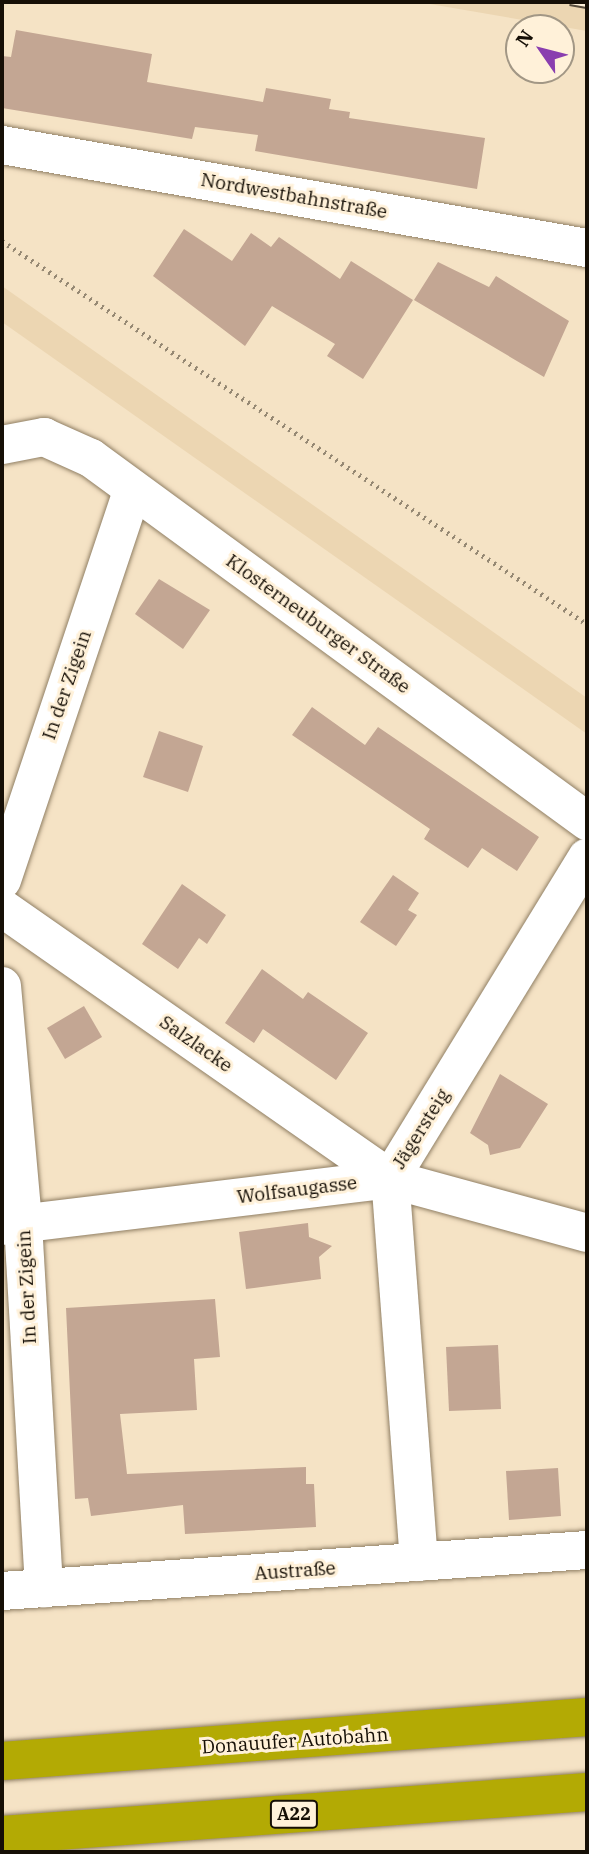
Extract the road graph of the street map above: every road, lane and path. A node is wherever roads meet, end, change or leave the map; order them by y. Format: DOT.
graph roads {
  1 [pos="2,145"];
  2 [pos="2,242"];
  3 [pos="587,248"];
  4 [pos="2,445"];
  5 [pos="133,489"];
  6 [pos="587,624"];
  7 [pos="587,821"];
  8 [pos="587,858"];
  9 [pos="2,880"];
  10 [pos="2,908"];
  11 [pos="2,986"];
  12 [pos="390,1180"];
  13 [pos="12,1224"];
  14 [pos="587,1233"];
  15 [pos="587,1550"];
  16 [pos="419,1562"];
  17 [pos="44,1588"];
  18 [pos="2,1591"];
  19 [pos="587,1717"];
  20 [pos="2,1762"];
  21 [pos="587,1792"];
  22 [pos="2,1835"];
  1 -- 3 [label="street, Nordwestbahnstraße"];
  2 -- 6 [label="path"];
  4 -- 5 [label="street, Klosterneuburger Straße"];
  5 -- 7 [label="street, Klosterneuburger Straße"];
  5 -- 9 [label="street, In der Zigein"];
  8 -- 12 [label="street, Jägersteig"];
  10 -- 12 [label="street, Salzlacke"];
  11 -- 13 [label="street, In der Zigein"];
  12 -- 13 [label="street, Wolfsaugasse"];
  12 -- 14 [label="street, Wolfsaugasse"];
  12 -- 16 [label="street, Jägersteig"];
  13 -- 17 [label="street, In der Zigein"];
  15 -- 16 [label="street, Austraße"];
  16 -- 17 [label="street, Austraße"];
  17 -- 18 [label="street, Austraße"];
  19 -- 20 [label="highway, Donauufer Autobahn"];
  21 -- 22 [label="highway, A22"];
}
